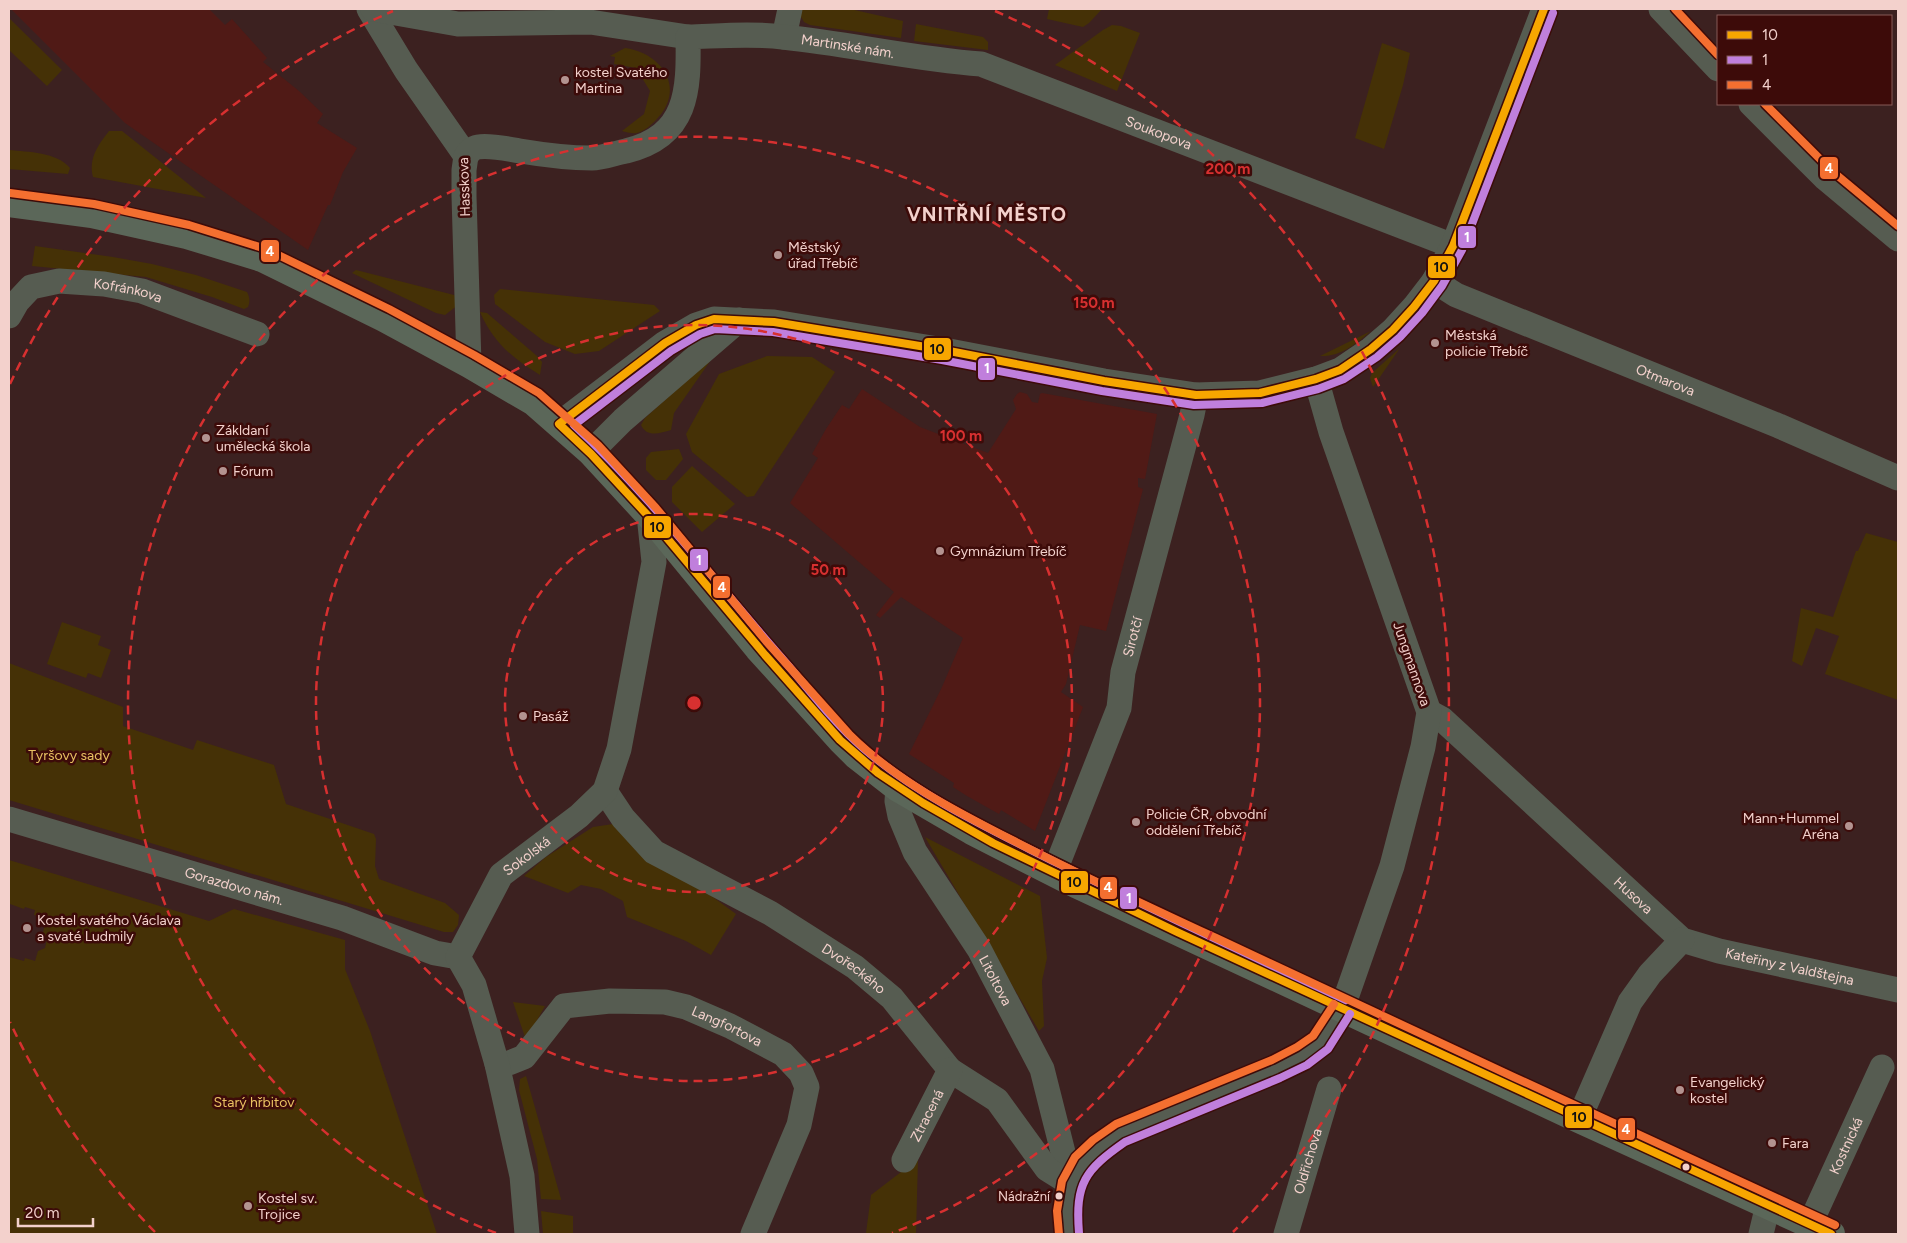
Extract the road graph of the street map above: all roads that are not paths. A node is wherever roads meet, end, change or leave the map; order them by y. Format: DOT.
graph roads {
  1 [pos="369,9"];
  2 [pos="373,9"];
  3 [pos="790,9"];
  4 [pos="1544,9"];
  5 [pos="1661,9"];
  6 [pos="688,37"];
  7 [pos="784,37"];
  8 [pos="1717,68"];
  9 [pos="1005,73"];
  10 [pos="1752,105"];
  11 [pos="466,156"];
  12 [pos="9,204"];
  13 [pos="1898,240"];
  14 [pos="1453,246"];
  15 [pos="1434,281"];
  16 [pos="9,316"];
  17 [pos="739,320"];
  18 [pos="257,334"];
  19 [pos="469,364"];
  20 [pos="1316,379"];
  21 [pos="1196,395"];
  22 [pos="559,424"];
  23 [pos="591,452"];
  24 [pos="1898,478"];
  25 [pos="649,516"];
  26 [pos="1429,712"];
  27 [pos="898,788"];
  28 [pos="605,791"];
  29 [pos="9,819"];
  30 [pos="1054,873"];
  31 [pos="1682,940"];
  32 [pos="458,957"];
  33 [pos="1898,990"];
  34 [pos="1342,1009"];
  35 [pos="496,1064"];
  36 [pos="1882,1067"];
  37 [pos="950,1070"];
  38 [pos="1329,1089"];
  39 [pos="1579,1120"];
  40 [pos="904,1160"];
  41 [pos="1071,1184"];
  42 [pos="1768,1206"];
  43 [pos="1821,1229"];
  44 [pos="527,1234"];
  45 [pos="753,1234"];
  46 [pos="1069,1234"];
  47 [pos="1286,1234"];
  48 [pos="1761,1234"];
  1 -- 11 [label="street, Hasskova"];
  2 -- 6 [label="street, Martinské nám."];
  3 -- 7 [label="street"];
  4 -- 14 [label="street"];
  5 -- 8 [label="street"];
  6 -- 7 [label="street, Martinské nám."];
  6 -- 11 [label="street"];
  7 -- 9 [label="street, Martinské nám."];
  9 -- 14 [label="street, Soukopova"];
  10 -- 13 [label="street"];
  11 -- 19 [label="street, Hasskova"];
  12 -- 19 [label="main road"];
  14 -- 15 [label="street"];
  15 -- 20 [label="street"];
  15 -- 24 [label="street, Otmarova"];
  16 -- 18 [label="street, Kofránkova"];
  17 -- 21 [label="street"];
  17 -- 22 [label="street"];
  17 -- 23 [label="street"];
  19 -- 22 [label="main road"];
  20 -- 21 [label="street"];
  20 -- 26 [label="street, Jungmannova"];
  21 -- 30 [label="street, Sirotčí"];
  22 -- 23 [label="main road"];
  23 -- 25 [label="main road"];
  25 -- 27 [label="main road"];
  25 -- 28 [label="street, Sokolská"];
  26 -- 31 [label="street, Husova"];
  26 -- 34 [label="street, Jungmannova"];
  27 -- 30 [label="main road"];
  27 -- 41 [label="street, Litoltova"];
  28 -- 32 [label="street, Sokolská"];
  28 -- 37 [label="street, Dvořeckého"];
  29 -- 32 [label="street, Gorazdovo nám."];
  30 -- 34 [label="main road"];
  31 -- 33 [label="street, Kateřiny z Valdštejna"];
  31 -- 39 [label="street"];
  32 -- 35 [label="street"];
  34 -- 39 [label="main road"];
  34 -- 41 [label="street"];
  35 -- 44 [label="street"];
  35 -- 45 [label="street, Langfortova"];
  36 -- 43 [label="street, Kostnická"];
  37 -- 40 [label="street, Ztracená"];
  37 -- 41 [label="street, Dvořeckého"];
  38 -- 47 [label="street, Oldřichova"];
  39 -- 42 [label="main road"];
  41 -- 46 [label="street"];
  42 -- 43 [label="main road"];
  42 -- 48 [label="street"];
}
